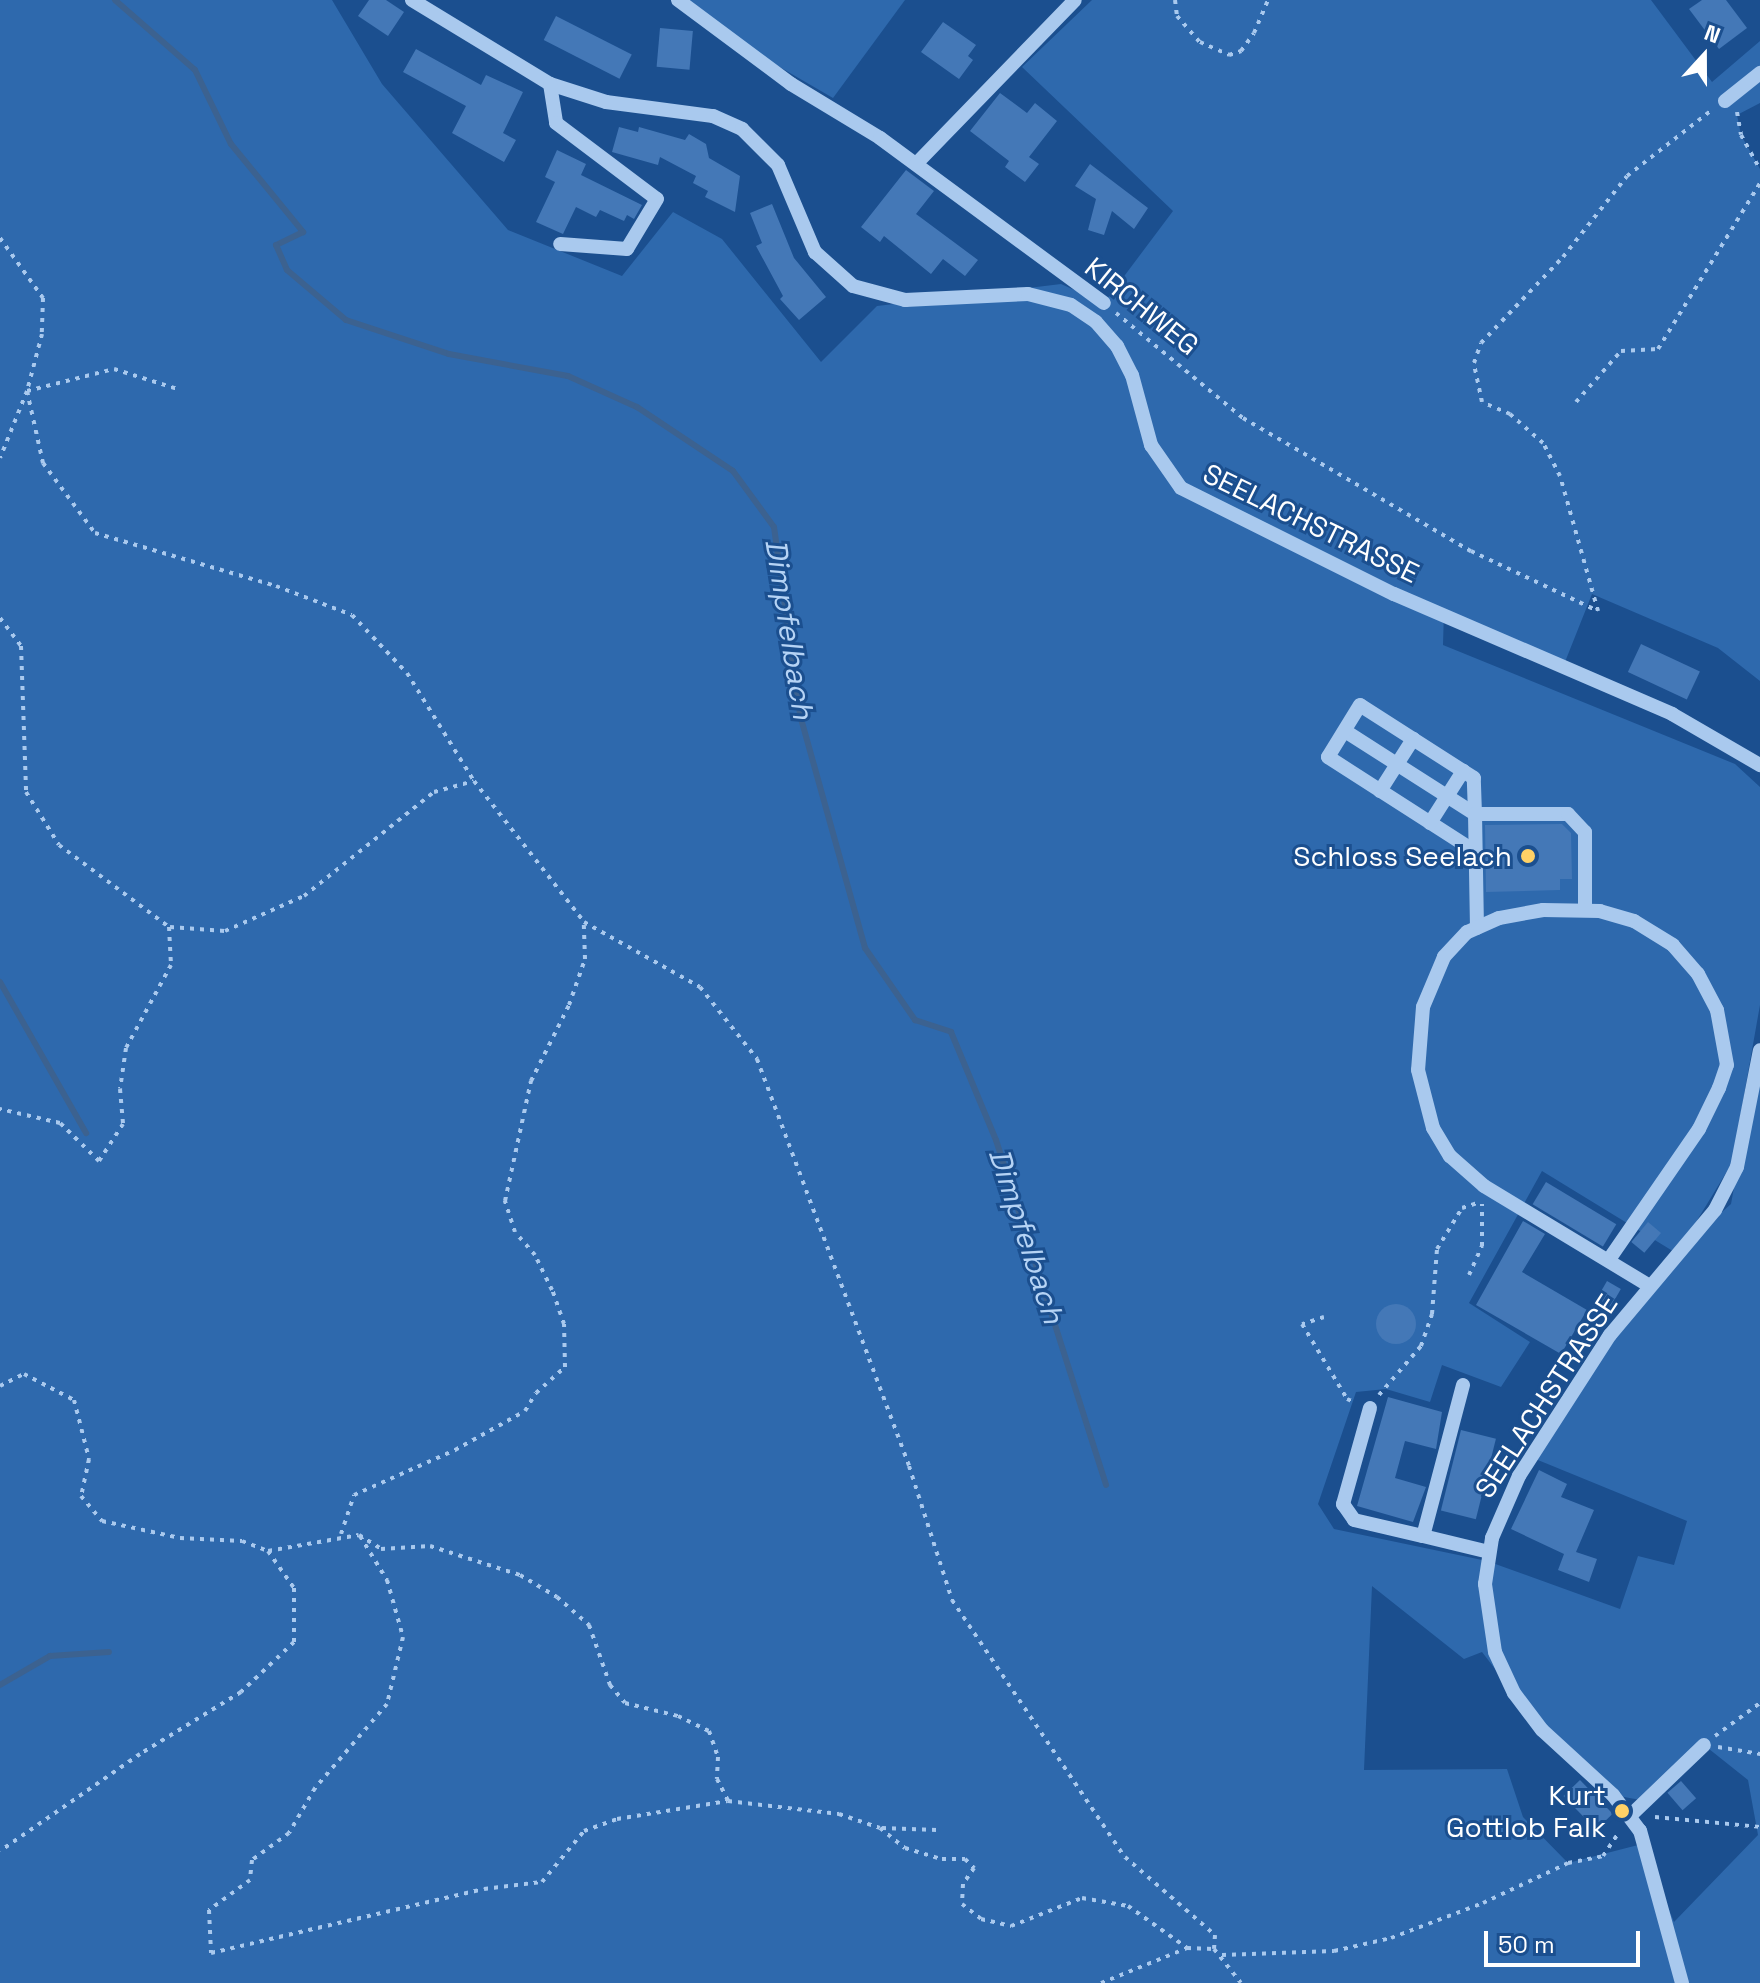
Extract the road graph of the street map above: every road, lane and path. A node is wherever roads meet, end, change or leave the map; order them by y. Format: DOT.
graph roads {
  1 [pos="412,0"];
  2 [pos="678,0"];
  3 [pos="1075,0"];
  4 [pos="1175,0"];
  5 [pos="1268,0"];
  6 [pos="1760,73"];
  7 [pos="550,84"];
  8 [pos="1739,90"];
  9 [pos="1725,101"];
  10 [pos="916,164"];
  11 [pos="1760,169"];
  12 [pos="1760,183"];
  13 [pos="0,238"];
  14 [pos="560,244"];
  15 [pos="1056,270"];
  16 [pos="1043,296"];
  17 [pos="1104,303"];
  18 [pos="178,389"];
  19 [pos="27,391"];
  20 [pos="1576,402"];
  21 [pos="0,458"];
  22 [pos="0,618"];
  23 [pos="1345,731"];
  24 [pos="1413,739"];
  25 [pos="1397,764"];
  26 [pos="1760,765"];
  27 [pos="1463,771"];
  28 [pos="474,781"];
  29 [pos="1380,791"];
  30 [pos="1447,796"];
  31 [pos="1475,814"];
  32 [pos="1430,823"];
  33 [pos="1476,852"];
  34 [pos="1585,910"];
  35 [pos="584,922"];
  36 [pos="169,927"];
  37 [pos="1477,928"];
  38 [pos="1760,1050"];
  39 [pos="0,1109"];
  40 [pos="1610,1258"];
  41 [pos="1469,1275"];
  42 [pos="1650,1286"];
  43 [pos="1324,1317"];
  44 [pos="1463,1385"];
  45 [pos="0,1386"];
  46 [pos="1370,1408"];
  47 [pos="341,1534"];
  48 [pos="359,1535"];
  49 [pos="1423,1536"];
  50 [pos="268,1551"];
  51 [pos="1489,1552"];
  52 [pos="1760,1703"];
  53 [pos="1704,1745"];
  54 [pos="1760,1754"];
  55 [pos="728,1801"];
  56 [pos="1631,1815"];
  57 [pos="1760,1827"];
  58 [pos="880,1828"];
  59 [pos="937,1830"];
  60 [pos="0,1851"];
  61 [pos="1187,1948"];
  62 [pos="1214,1949"];
  63 [pos="1222,1955"];
  64 [pos="1101,1983"];
  65 [pos="1241,1983"];
  66 [pos="1682,1983"];
  1 -- 7 [label="street, SEELACHSTRASSE"];
  2 -- 10 [label="street, KIRCHWEG"];
  3 -- 10 [label="street"];
  4 -- 5 [label="path"];
  6 -- 8 [label="street"];
  7 -- 14 [label="street"];
  7 -- 16 [label="street, SEELACHSTRASSE"];
  8 -- 9 [label="street"];
  8 -- 11 [label="path"];
  9 -- 17 [label="path, KIRCHWEG"];
  10 -- 15 [label="street, KIRCHWEG"];
  12 -- 20 [label="path"];
  13 -- 19 [label="path"];
  15 -- 16 [label="street"];
  15 -- 17 [label="street, KIRCHWEG"];
  16 -- 26 [label="street, SEELACHSTRASSE"];
  18 -- 19 [label="path"];
  19 -- 21 [label="path"];
  19 -- 28 [label="path"];
  22 -- 36 [label="path"];
  23 -- 24 [label="street"];
  23 -- 25 [label="street"];
  23 -- 29 [label="street"];
  24 -- 25 [label="street"];
  24 -- 27 [label="street"];
  25 -- 29 [label="street"];
  25 -- 30 [label="street"];
  27 -- 30 [label="street"];
  27 -- 31 [label="street"];
  28 -- 35 [label="path"];
  28 -- 36 [label="path"];
  29 -- 32 [label="street"];
  30 -- 31 [label="street"];
  30 -- 32 [label="street"];
  31 -- 33 [label="street"];
  31 -- 34 [label="street"];
  32 -- 33 [label="street"];
  33 -- 37 [label="street"];
  34 -- 37 [label="street"];
  34 -- 40 [label="street"];
  35 -- 47 [label="path"];
  35 -- 62 [label="path"];
  36 -- 39 [label="path"];
  37 -- 40 [label="street"];
  38 -- 42 [label="street, SEELACHSTRASSE"];
  40 -- 42 [label="street"];
  41 -- 46 [label="path"];
  42 -- 51 [label="street, SEELACHSTRASSE"];
  43 -- 46 [label="path"];
  44 -- 49 [label="street"];
  45 -- 50 [label="path"];
  46 -- 49 [label="street"];
  47 -- 48 [label="path"];
  47 -- 50 [label="path"];
  48 -- 55 [label="path"];
  48 -- 55 [label="path"];
  49 -- 51 [label="street"];
  50 -- 60 [label="path"];
  51 -- 56 [label="street, SEELACHSTRASSE"];
  52 -- 53 [label="path"];
  53 -- 54 [label="path"];
  53 -- 56 [label="street"];
  55 -- 58 [label="path"];
  56 -- 57 [label="path"];
  56 -- 63 [label="path"];
  56 -- 66 [label="street, SEELACHSTRASSE"];
  58 -- 59 [label="path"];
  58 -- 61 [label="path"];
  61 -- 62 [label="path"];
  61 -- 64 [label="path"];
  62 -- 63 [label="path"];
  63 -- 65 [label="path"];
}
